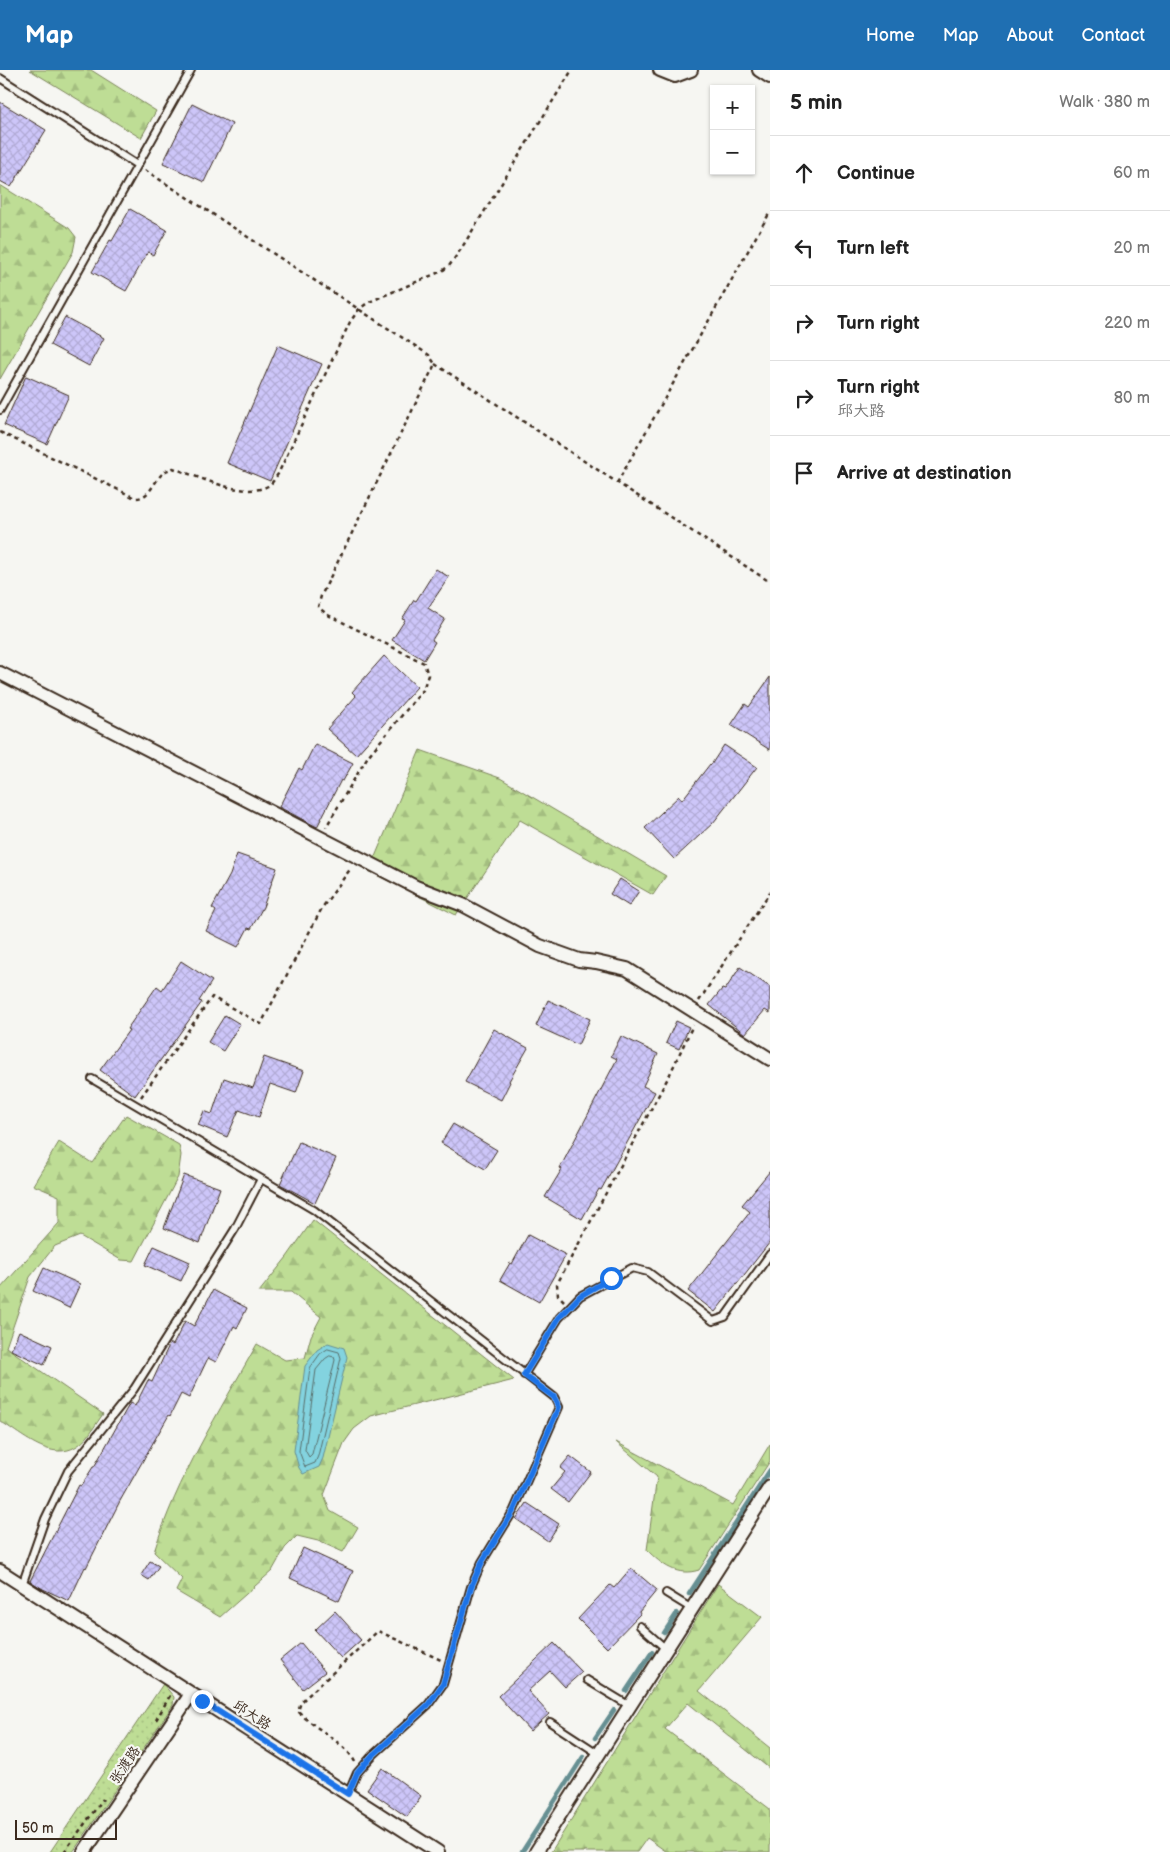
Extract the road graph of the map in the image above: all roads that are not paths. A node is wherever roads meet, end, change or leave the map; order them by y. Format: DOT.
graph roads {
  1 [pos="191,70"];
  2 [pos="660,70"];
  3 [pos="691,70"];
  4 [pos="759,70"];
  5 [pos="770,77"];
  6 [pos="0,78"];
  7 [pos="137,165"];
  8 [pos="0,410"];
  9 [pos="0,673"];
  10 [pos="770,1060"];
  11 [pos="92,1079"];
  12 [pos="261,1179"];
  13 [pos="770,1254"];
  14 [pos="524,1375"];
  15 [pos="770,1487"];
  16 [pos="0,1571"];
  17 [pos="22,1585"];
  18 [pos="666,1593"];
  19 [pos="692,1609"];
  20 [pos="640,1626"];
  21 [pos="666,1649"];
  22 [pos="587,1680"];
  23 [pos="191,1694"];
  24 [pos="630,1706"];
  25 [pos="550,1722"];
  26 [pos="599,1754"];
  27 [pos="348,1794"];
  28 [pos="84,1852"];
  29 [pos="438,1852"];
  30 [pos="536,1852"];
  1 -- 7 [label="lane"];
  2 -- 3 [label="street"];
  4 -- 5 [label="street"];
  6 -- 7 [label="lane"];
  7 -- 8 [label="lane"];
  9 -- 10 [label="street"];
  11 -- 12 [label="lane"];
  12 -- 14 [label="lane"];
  12 -- 17 [label="lane"];
  13 -- 14 [label="lane"];
  14 -- 27 [label="lane"];
  15 -- 19 [label="street"];
  16 -- 17 [label="street, 邱大路"];
  17 -- 23 [label="street, 邱大路"];
  18 -- 19 [label="lane"];
  19 -- 21 [label="street"];
  20 -- 21 [label="lane"];
  21 -- 24 [label="street"];
  22 -- 24 [label="lane"];
  23 -- 27 [label="street, 邱大路"];
  23 -- 28 [label="street, 张渡路"];
  24 -- 26 [label="street"];
  25 -- 26 [label="lane"];
  26 -- 30 [label="street"];
  27 -- 29 [label="street, 邱大路"];
}
